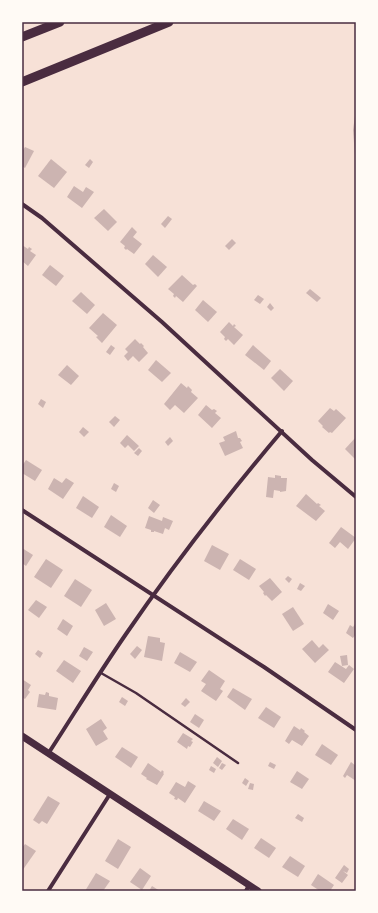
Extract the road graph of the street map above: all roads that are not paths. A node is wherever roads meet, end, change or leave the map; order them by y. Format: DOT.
graph roads {
  1 [pos="60,22"];
  2 [pos="169,22"];
  3 [pos="22,37"];
  4 [pos="22,82"];
  5 [pos="22,204"];
  6 [pos="282,431"];
  7 [pos="356,497"];
  8 [pos="22,510"];
  9 [pos="153,595"];
  10 [pos="101,673"];
  11 [pos="356,730"];
  12 [pos="22,736"];
  13 [pos="48,754"];
  14 [pos="238,763"];
  15 [pos="110,794"];
  16 [pos="248,888"];
  17 [pos="48,891"];
  18 [pos="258,891"];
  1 -- 3 [label="highway"];
  2 -- 4 [label="highway"];
  5 -- 6 [label="street"];
  6 -- 7 [label="street"];
  6 -- 9 [label="street"];
  8 -- 9 [label="street"];
  9 -- 10 [label="street"];
  9 -- 11 [label="street"];
  10 -- 13 [label="street"];
  10 -- 14 [label="lane"];
  12 -- 13 [label="main road"];
  13 -- 15 [label="main road"];
  15 -- 16 [label="main road"];
  15 -- 17 [label="street"];
  16 -- 18 [label="main road"];
}
